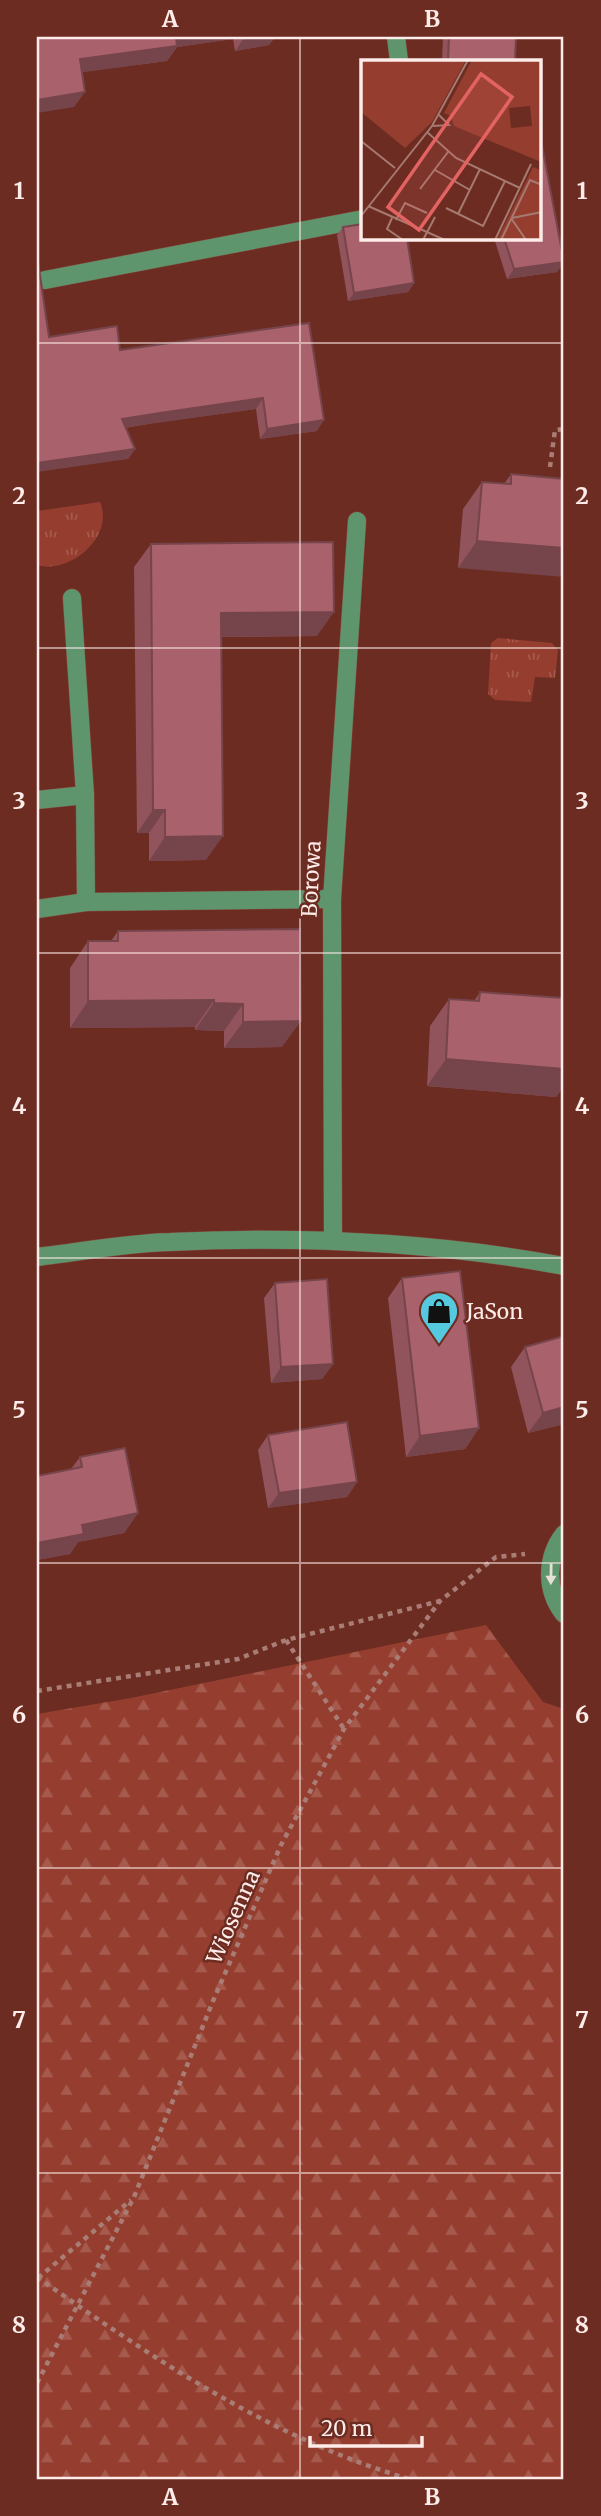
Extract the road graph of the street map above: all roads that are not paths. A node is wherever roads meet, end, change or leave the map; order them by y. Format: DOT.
graph roads {
  1 [pos="396,37"];
  2 [pos="399,60"];
  3 [pos="361,219"];
  4 [pos="46,280"];
  5 [pos="357,521"];
  6 [pos="72,598"];
  7 [pos="85,795"];
  8 [pos="37,800"];
  9 [pos="332,899"];
  10 [pos="86,901"];
  11 [pos="37,909"];
  12 [pos="333,1241"];
  13 [pos="37,1257"];
  14 [pos="564,1266"];
  15 [pos="564,1534"];
  16 [pos="564,1614"];
  1 -- 2 [label="street"];
  3 -- 4 [label="street"];
  5 -- 9 [label="street, Borowa"];
  6 -- 7 [label="street"];
  7 -- 8 [label="street"];
  7 -- 10 [label="street"];
  9 -- 10 [label="street"];
  9 -- 12 [label="street, Borowa"];
  10 -- 11 [label="street"];
  12 -- 13 [label="street"];
  12 -- 14 [label="street"];
  15 -- 16 [label="street, one-way"];
}
